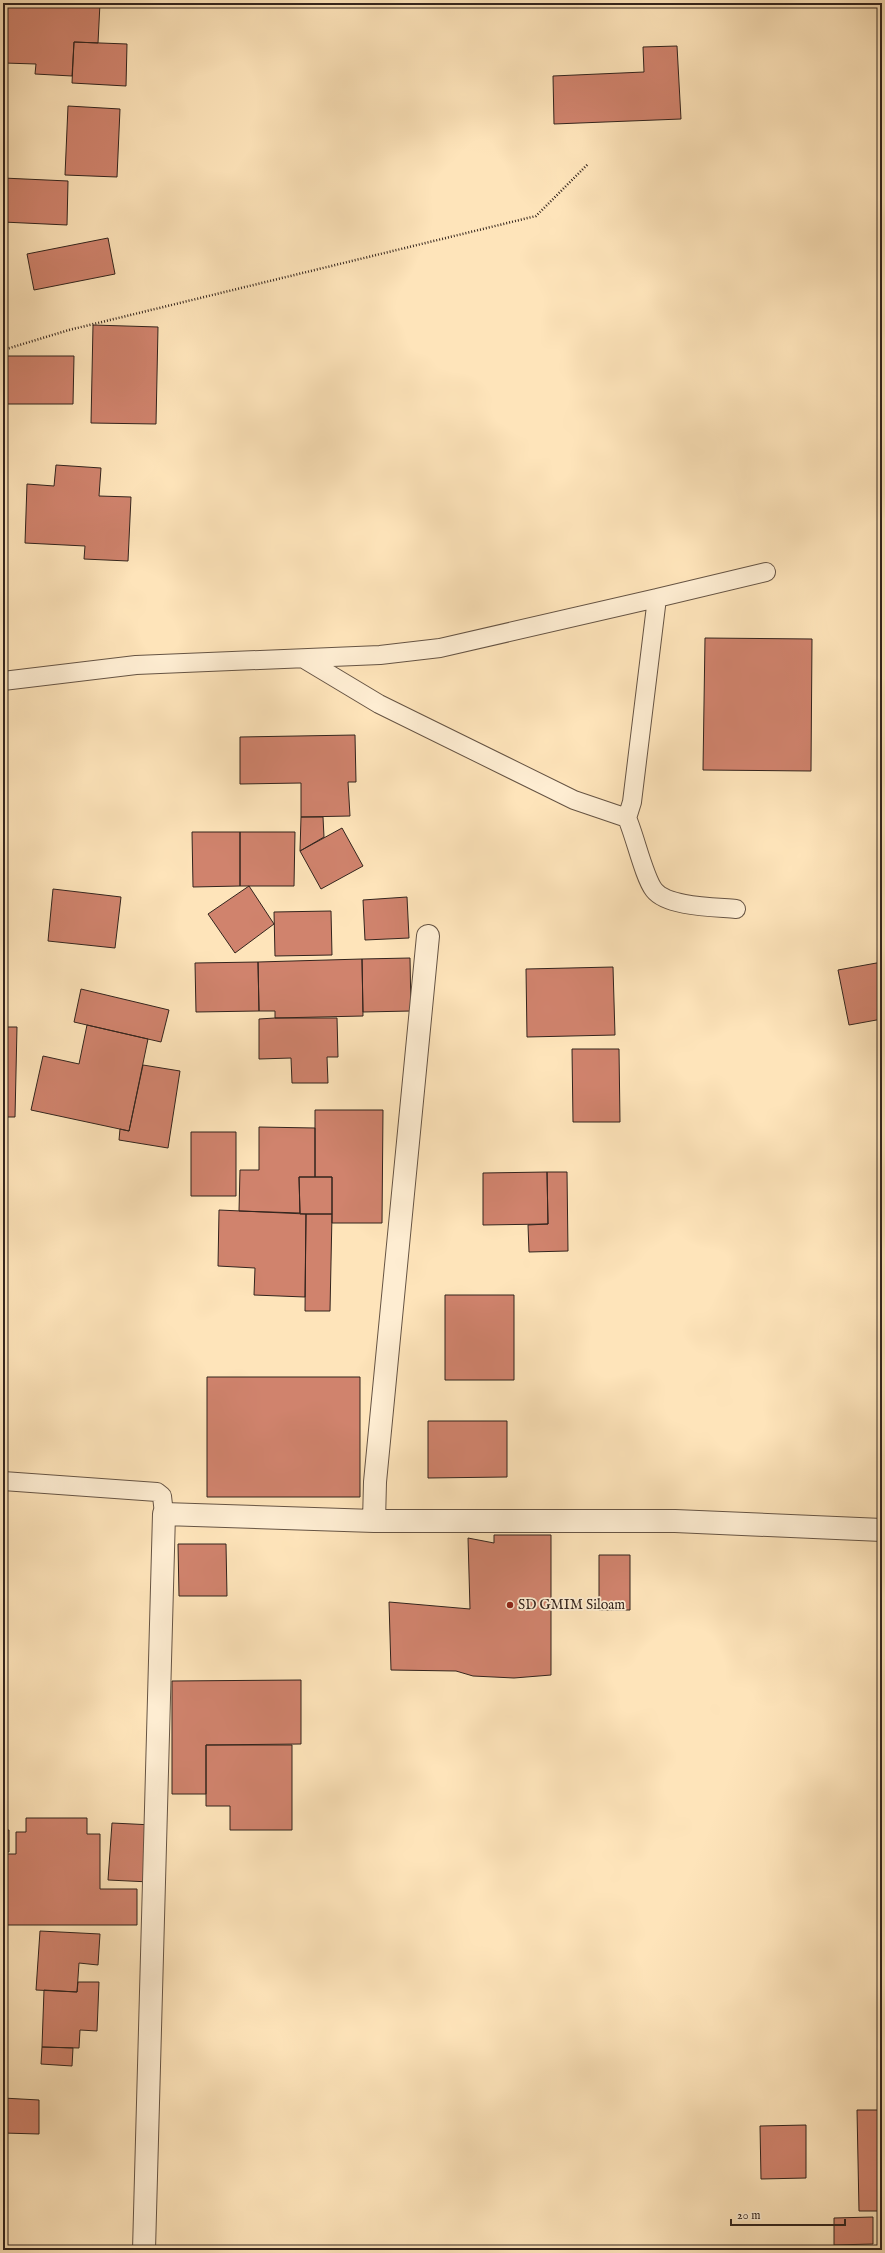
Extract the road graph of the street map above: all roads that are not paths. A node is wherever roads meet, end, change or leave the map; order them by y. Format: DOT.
graph roads {
  1 [pos="766,572"];
  2 [pos="657,598"];
  3 [pos="304,659"];
  4 [pos="3,681"];
  5 [pos="627,818"];
  6 [pos="736,909"];
  7 [pos="428,936"];
  8 [pos="3,1481"];
  9 [pos="164,1514"];
  10 [pos="374,1521"];
  11 [pos="882,1530"];
  12 [pos="144,2250"];
  1 -- 2 [label="lane"];
  2 -- 3 [label="lane"];
  2 -- 5 [label="lane"];
  3 -- 4 [label="lane"];
  3 -- 5 [label="lane"];
  5 -- 6 [label="lane"];
  7 -- 10 [label="street"];
  8 -- 9 [label="lane"];
  9 -- 10 [label="street"];
  9 -- 12 [label="street"];
  10 -- 11 [label="street"];
}
